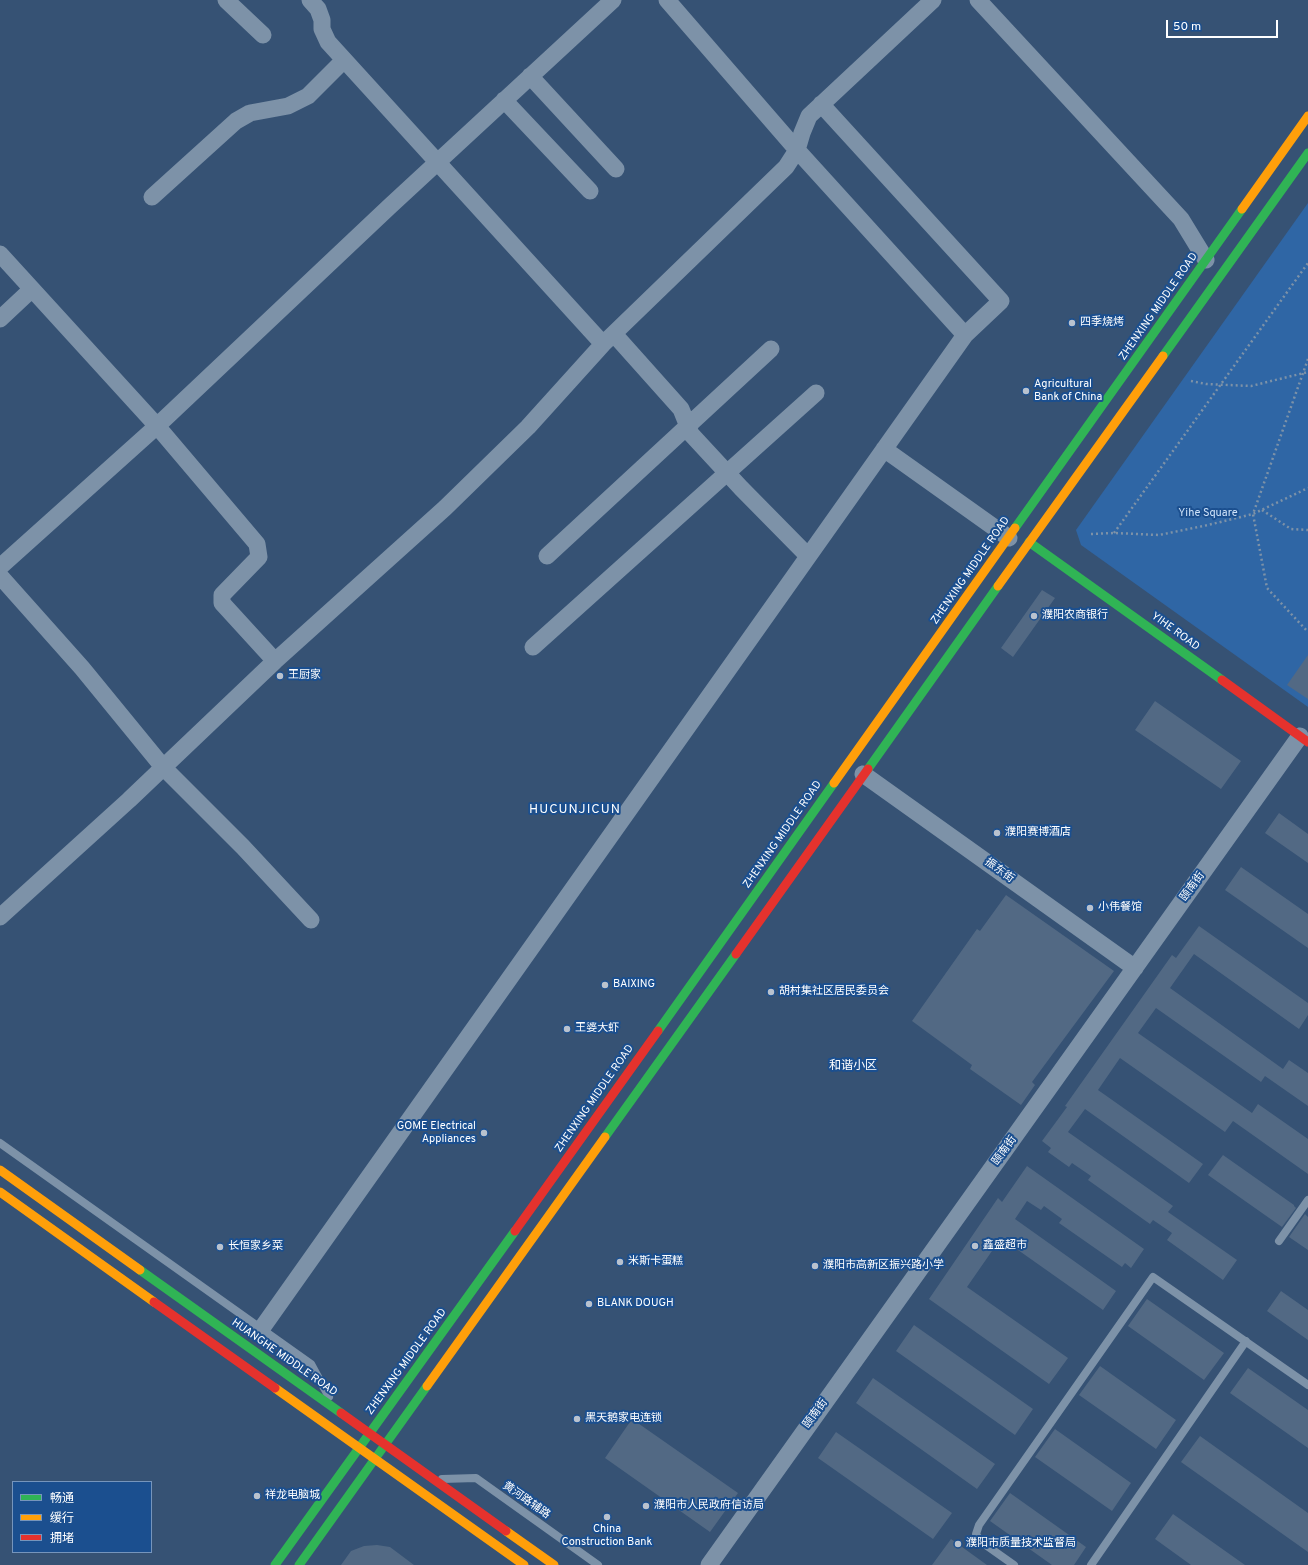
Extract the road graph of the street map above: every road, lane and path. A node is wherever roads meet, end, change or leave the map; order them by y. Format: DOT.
graph roads {
  1 [pos="226,0"];
  2 [pos="310,0"];
  3 [pos="613,0"];
  4 [pos="667,0"];
  5 [pos="933,0"];
  6 [pos="978,0"];
  7 [pos="263,35"];
  8 [pos="344,60"];
  9 [pos="530,76"];
  10 [pos="504,100"];
  11 [pos="821,104"];
  12 [pos="1308,116"];
  13 [pos="797,150"];
  14 [pos="1308,153"];
  15 [pos="438,161"];
  16 [pos="616,169"];
  17 [pos="590,191"];
  18 [pos="152,197"];
  19 [pos="0,254"];
  20 [pos="1206,260"];
  21 [pos="1308,263"];
  22 [pos="32,289"];
  23 [pos="0,319"];
  24 [pos="965,335"];
  25 [pos="609,340"];
  26 [pos="771,349"];
  27 [pos="1308,358"];
  28 [pos="1308,372"];
  29 [pos="1303,374"];
  30 [pos="1192,381"];
  31 [pos="1220,385"];
  32 [pos="816,393"];
  33 [pos="157,426"];
  34 [pos="688,426"];
  35 [pos="884,449"];
  36 [pos="727,473"];
  37 [pos="1308,488"];
  38 [pos="1262,510"];
  39 [pos="1253,514"];
  40 [pos="1308,530"];
  41 [pos="1114,533"];
  42 [pos="1091,534"];
  43 [pos="1009,538"];
  44 [pos="1029,542"];
  45 [pos="547,556"];
  46 [pos="808,556"];
  47 [pos="0,567"];
  48 [pos="0,576"];
  49 [pos="1308,632"];
  50 [pos="533,647"];
  51 [pos="275,661"];
  52 [pos="1304,739"];
  53 [pos="163,767"];
  54 [pos="863,774"];
  55 [pos="0,917"];
  56 [pos="311,920"];
  57 [pos="1135,968"];
  58 [pos="0,1143"];
  59 [pos="0,1170"];
  60 [pos="0,1192"];
  61 [pos="1308,1200"];
  62 [pos="1279,1241"];
  63 [pos="262,1328"];
  64 [pos="1246,1341"];
  65 [pos="1308,1385"];
  66 [pos="336,1410"];
  67 [pos="370,1434"];
  68 [pos="385,1445"];
  69 [pos="359,1448"];
  70 [pos="375,1459"];
  71 [pos="434,1480"];
  72 [pos="275,1565"];
  73 [pos="299,1565"];
  74 [pos="524,1565"];
  75 [pos="554,1565"];
  76 [pos="598,1565"];
  77 [pos="709,1565"];
  78 [pos="1014,1565"];
  79 [pos="1091,1565"];
  1 -- 7 [label="street"];
  2 -- 8 [label="street"];
  3 -- 9 [label="street"];
  4 -- 13 [label="street"];
  5 -- 11 [label="street"];
  6 -- 20 [label="street"];
  8 -- 15 [label="street"];
  8 -- 18 [label="street"];
  9 -- 10 [label="street"];
  9 -- 16 [label="street"];
  10 -- 15 [label="street"];
  10 -- 17 [label="street"];
  11 -- 13 [label="street"];
  11 -- 24 [label="street"];
  12 -- 20 [label="street, ZHENXING MIDDLE ROAD"];
  13 -- 24 [label="street"];
  13 -- 25 [label="street"];
  14 -- 44 [label="street"];
  15 -- 25 [label="street"];
  15 -- 33 [label="street"];
  19 -- 22 [label="street"];
  20 -- 43 [label="street, ZHENXING MIDDLE ROAD"];
  21 -- 31 [label="path"];
  22 -- 23 [label="street"];
  22 -- 33 [label="street"];
  24 -- 35 [label="street"];
  25 -- 34 [label="street"];
  25 -- 51 [label="street"];
  26 -- 34 [label="street"];
  27 -- 29 [label="path"];
  28 -- 29 [label="path"];
  29 -- 31 [label="path"];
  29 -- 39 [label="path"];
  30 -- 31 [label="path"];
  31 -- 41 [label="path"];
  32 -- 36 [label="street"];
  33 -- 47 [label="street"];
  33 -- 51 [label="street"];
  34 -- 36 [label="street"];
  34 -- 45 [label="street"];
  35 -- 43 [label="street"];
  35 -- 46 [label="street"];
  36 -- 46 [label="street"];
  36 -- 50 [label="street"];
  37 -- 38 [label="path"];
  38 -- 39 [label="path"];
  38 -- 40 [label="path"];
  39 -- 41 [label="path"];
  39 -- 49 [label="path"];
  41 -- 42 [label="path"];
  43 -- 67 [label="street, ZHENXING MIDDLE ROAD"];
  44 -- 52 [label="street, YIHE ROAD"];
  44 -- 54 [label="street"];
  46 -- 63 [label="street"];
  48 -- 53 [label="street"];
  51 -- 53 [label="street"];
  52 -- 57 [label="street, 颐南街"];
  53 -- 55 [label="street"];
  53 -- 56 [label="street"];
  54 -- 57 [label="street, 振东街"];
  54 -- 68 [label="street"];
  57 -- 77 [label="street, 颐南街"];
  58 -- 63 [label="lane"];
  59 -- 66 [label="street, HUANGHE MIDDLE ROAD"];
  60 -- 69 [label="street"];
  61 -- 62 [label="lane"];
  63 -- 66 [label="lane"];
  64 -- 65 [label="lane"];
  64 -- 78 [label="lane"];
  64 -- 79 [label="lane"];
  66 -- 67 [label="street, HUANGHE MIDDLE ROAD"];
  67 -- 68 [label="street, HUANGHE MIDDLE ROAD"];
  67 -- 69 [label="street, ZHENXING MIDDLE ROAD"];
  68 -- 70 [label="street"];
  68 -- 71 [label="street, HUANGHE MIDDLE ROAD"];
  69 -- 70 [label="street"];
  69 -- 72 [label="street, ZHENXING MIDDLE ROAD"];
  70 -- 73 [label="street"];
  70 -- 74 [label="street"];
  71 -- 75 [label="street, HUANGHE MIDDLE ROAD"];
  71 -- 76 [label="lane, 黄河路辅路"];
}
